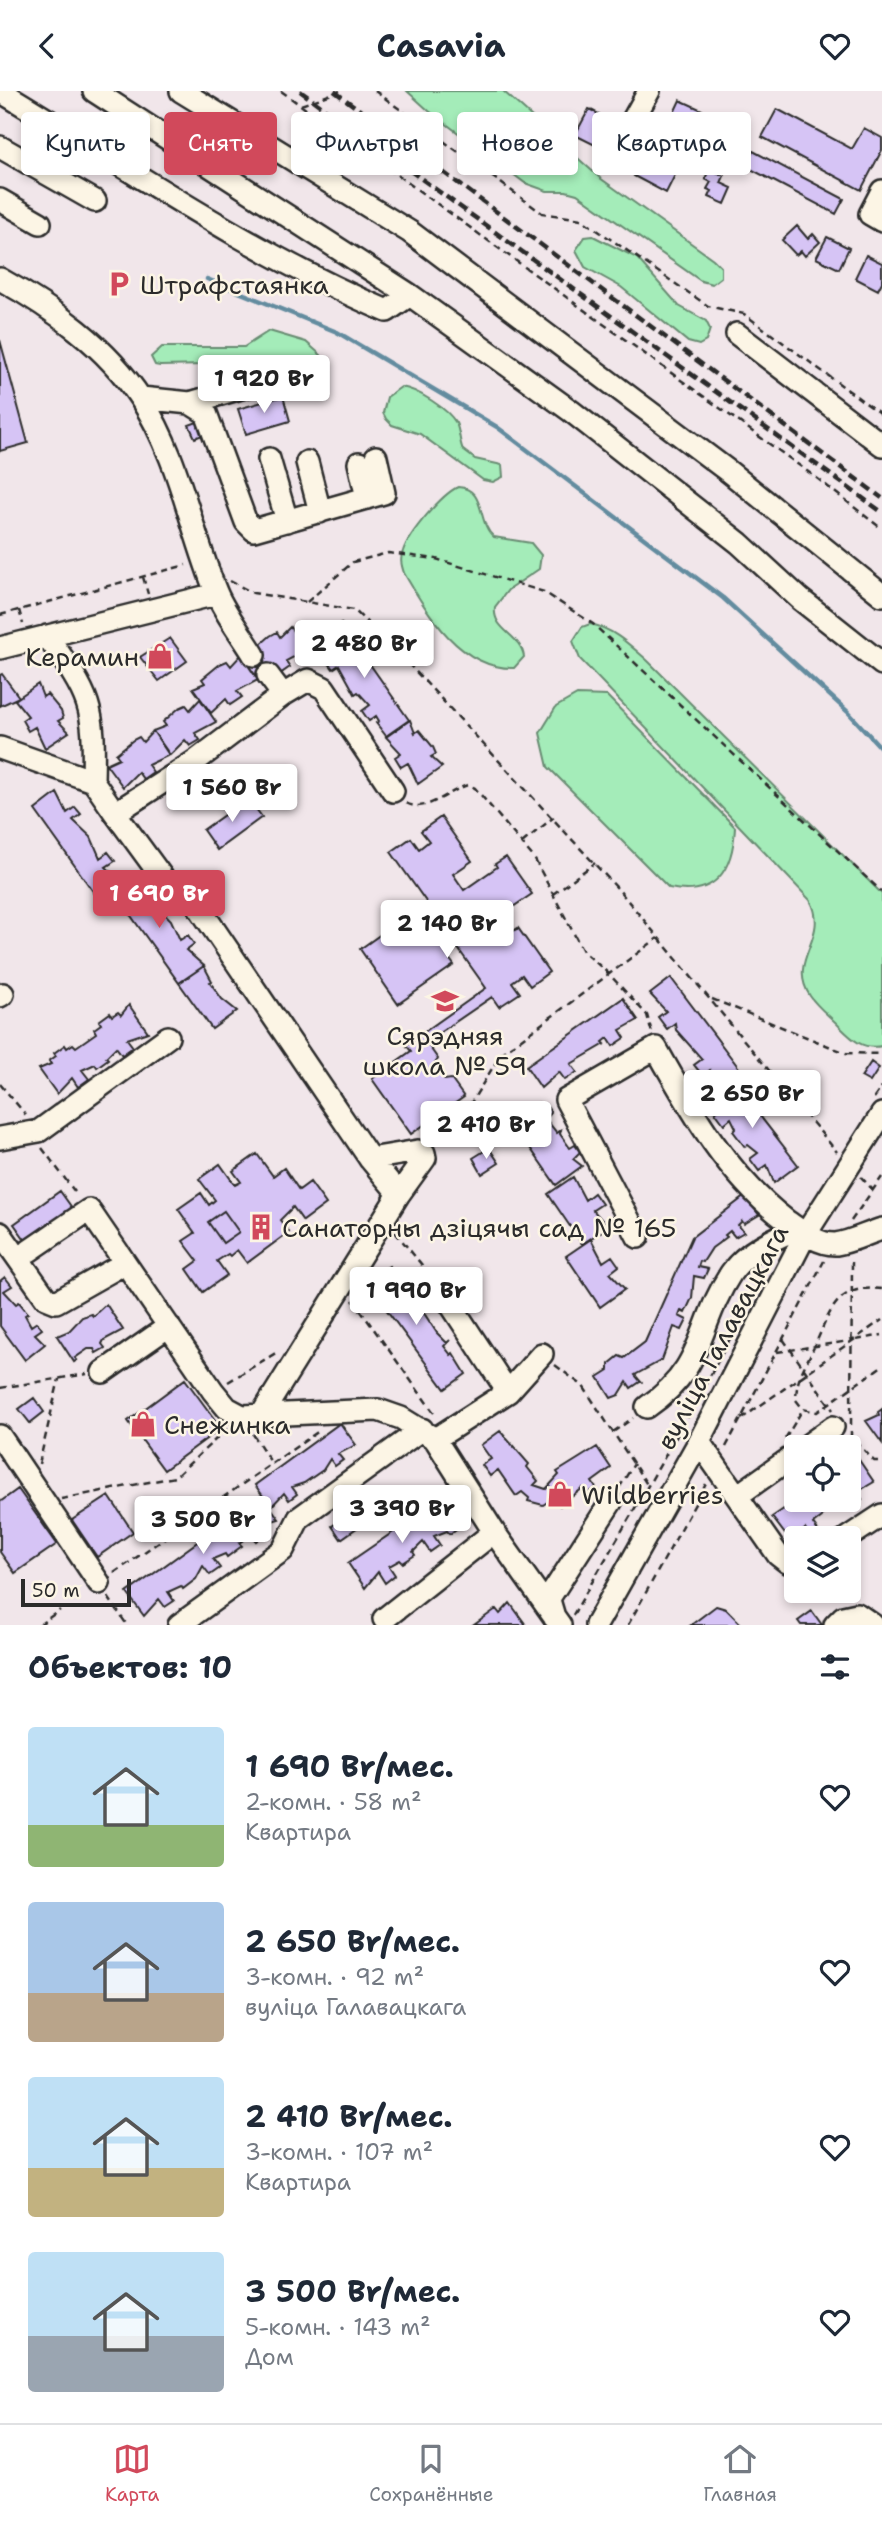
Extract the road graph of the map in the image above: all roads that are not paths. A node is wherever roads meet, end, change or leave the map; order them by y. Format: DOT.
graph roads {
  1 [pos="1,91"];
  2 [pos="94,91"];
  3 [pos="181,91"];
  4 [pos="649,91"];
  5 [pos="637,112"];
  6 [pos="0,147"];
  7 [pos="882,191"];
  8 [pos="0,200"];
  9 [pos="95,201"];
  10 [pos="882,221"];
  11 [pos="40,223"];
  12 [pos="0,279"];
  13 [pos="410,295"];
  14 [pos="737,334"];
  15 [pos="258,383"];
  16 [pos="141,398"];
  17 [pos="190,404"];
  18 [pos="882,445"];
  19 [pos="269,459"];
  20 [pos="367,460"];
  21 [pos="307,462"];
  22 [pos="320,512"];
  23 [pos="287,521"];
  24 [pos="222,587"];
  25 [pos="882,596"];
  26 [pos="47,636"];
  27 [pos="0,649"];
  28 [pos="254,655"];
  29 [pos="882,664"];
  30 [pos="268,675"];
  31 [pos="283,695"];
  32 [pos="0,748"];
  33 [pos="93,781"];
  34 [pos="393,791"];
  35 [pos="115,813"];
  36 [pos="168,1037"];
  37 [pos="879,1113"];
  38 [pos="0,1138"];
  39 [pos="370,1159"];
  40 [pos="399,1194"];
  41 [pos="882,1229"];
  42 [pos="802,1232"];
  43 [pos="0,1233"];
  44 [pos="638,1237"];
  45 [pos="29,1251"];
  46 [pos="125,1263"];
  47 [pos="436,1282"];
  48 [pos="169,1327"];
  49 [pos="542,1354"];
  50 [pos="103,1372"];
  51 [pos="508,1392"];
  52 [pos="647,1407"];
  53 [pos="252,1415"];
  54 [pos="841,1426"];
  55 [pos="435,1433"];
  56 [pos="826,1435"];
  57 [pos="0,1436"];
  58 [pos="699,1442"];
  59 [pos="784,1454"];
  60 [pos="737,1496"];
  61 [pos="611,1502"];
  62 [pos="882,1515"];
  63 [pos="861,1529"];
  64 [pos="494,1532"];
  65 [pos="784,1560"];
  66 [pos="99,1583"];
  67 [pos="384,1619"];
  68 [pos="557,1621"];
  69 [pos="179,1625"];
  70 [pos="596,1625"];
  71 [pos="835,1625"];
  72 [pos="873,1625"];
  1 -- 13 [label="street"];
  2 -- 13 [label="street"];
  3 -- 25 [label="street"];
  4 -- 5 [label="street"];
  6 -- 9 [label="street"];
  7 -- 10 [label="street"];
  8 -- 11 [label="street"];
  12 -- 16 [label="street"];
  13 -- 29 [label="street"];
  14 -- 18 [label="street"];
  15 -- 17 [label="street"];
  16 -- 17 [label="street"];
  16 -- 24 [label="street"];
  17 -- 23 [label="street"];
  19 -- 23 [label="street"];
  20 -- 22 [label="street"];
  21 -- 22 [label="street"];
  22 -- 23 [label="street"];
  24 -- 26 [label="street"];
  24 -- 28 [label="street"];
  26 -- 27 [label="street"];
  26 -- 33 [label="street"];
  30 -- 31 [label="street"];
  31 -- 34 [label="street"];
  31 -- 35 [label="street"];
  32 -- 33 [label="street"];
  33 -- 35 [label="street"];
  35 -- 39 [label="street"];
  36 -- 38 [label="street"];
  37 -- 42 [label="street, вуліца Галавацкага"];
  39 -- 40 [label="street"];
  39 -- 40 [label="street"];
  40 -- 53 [label="street"];
  41 -- 42 [label="street"];
  42 -- 44 [label="street"];
  42 -- 52 [label="street"];
  42 -- 58 [label="street, вуліца Галавацкага"];
  43 -- 46 [label="street"];
  45 -- 46 [label="street"];
  46 -- 48 [label="street"];
  47 -- 51 [label="street"];
  48 -- 50 [label="street"];
  48 -- 53 [label="street"];
  49 -- 51 [label="street"];
  51 -- 55 [label="street"];
  53 -- 55 [label="street"];
  54 -- 56 [label="street"];
  55 -- 64 [label="street"];
  55 -- 69 [label="street"];
  57 -- 66 [label="street"];
  58 -- 60 [label="street"];
  58 -- 70 [label="street, вуліца Галавацкага"];
  59 -- 60 [label="street"];
  60 -- 65 [label="street"];
  61 -- 68 [label="street"];
  62 -- 63 [label="street"];
  64 -- 67 [label="street"];
  64 -- 68 [label="street"];
  71 -- 72 [label="street"];
}
